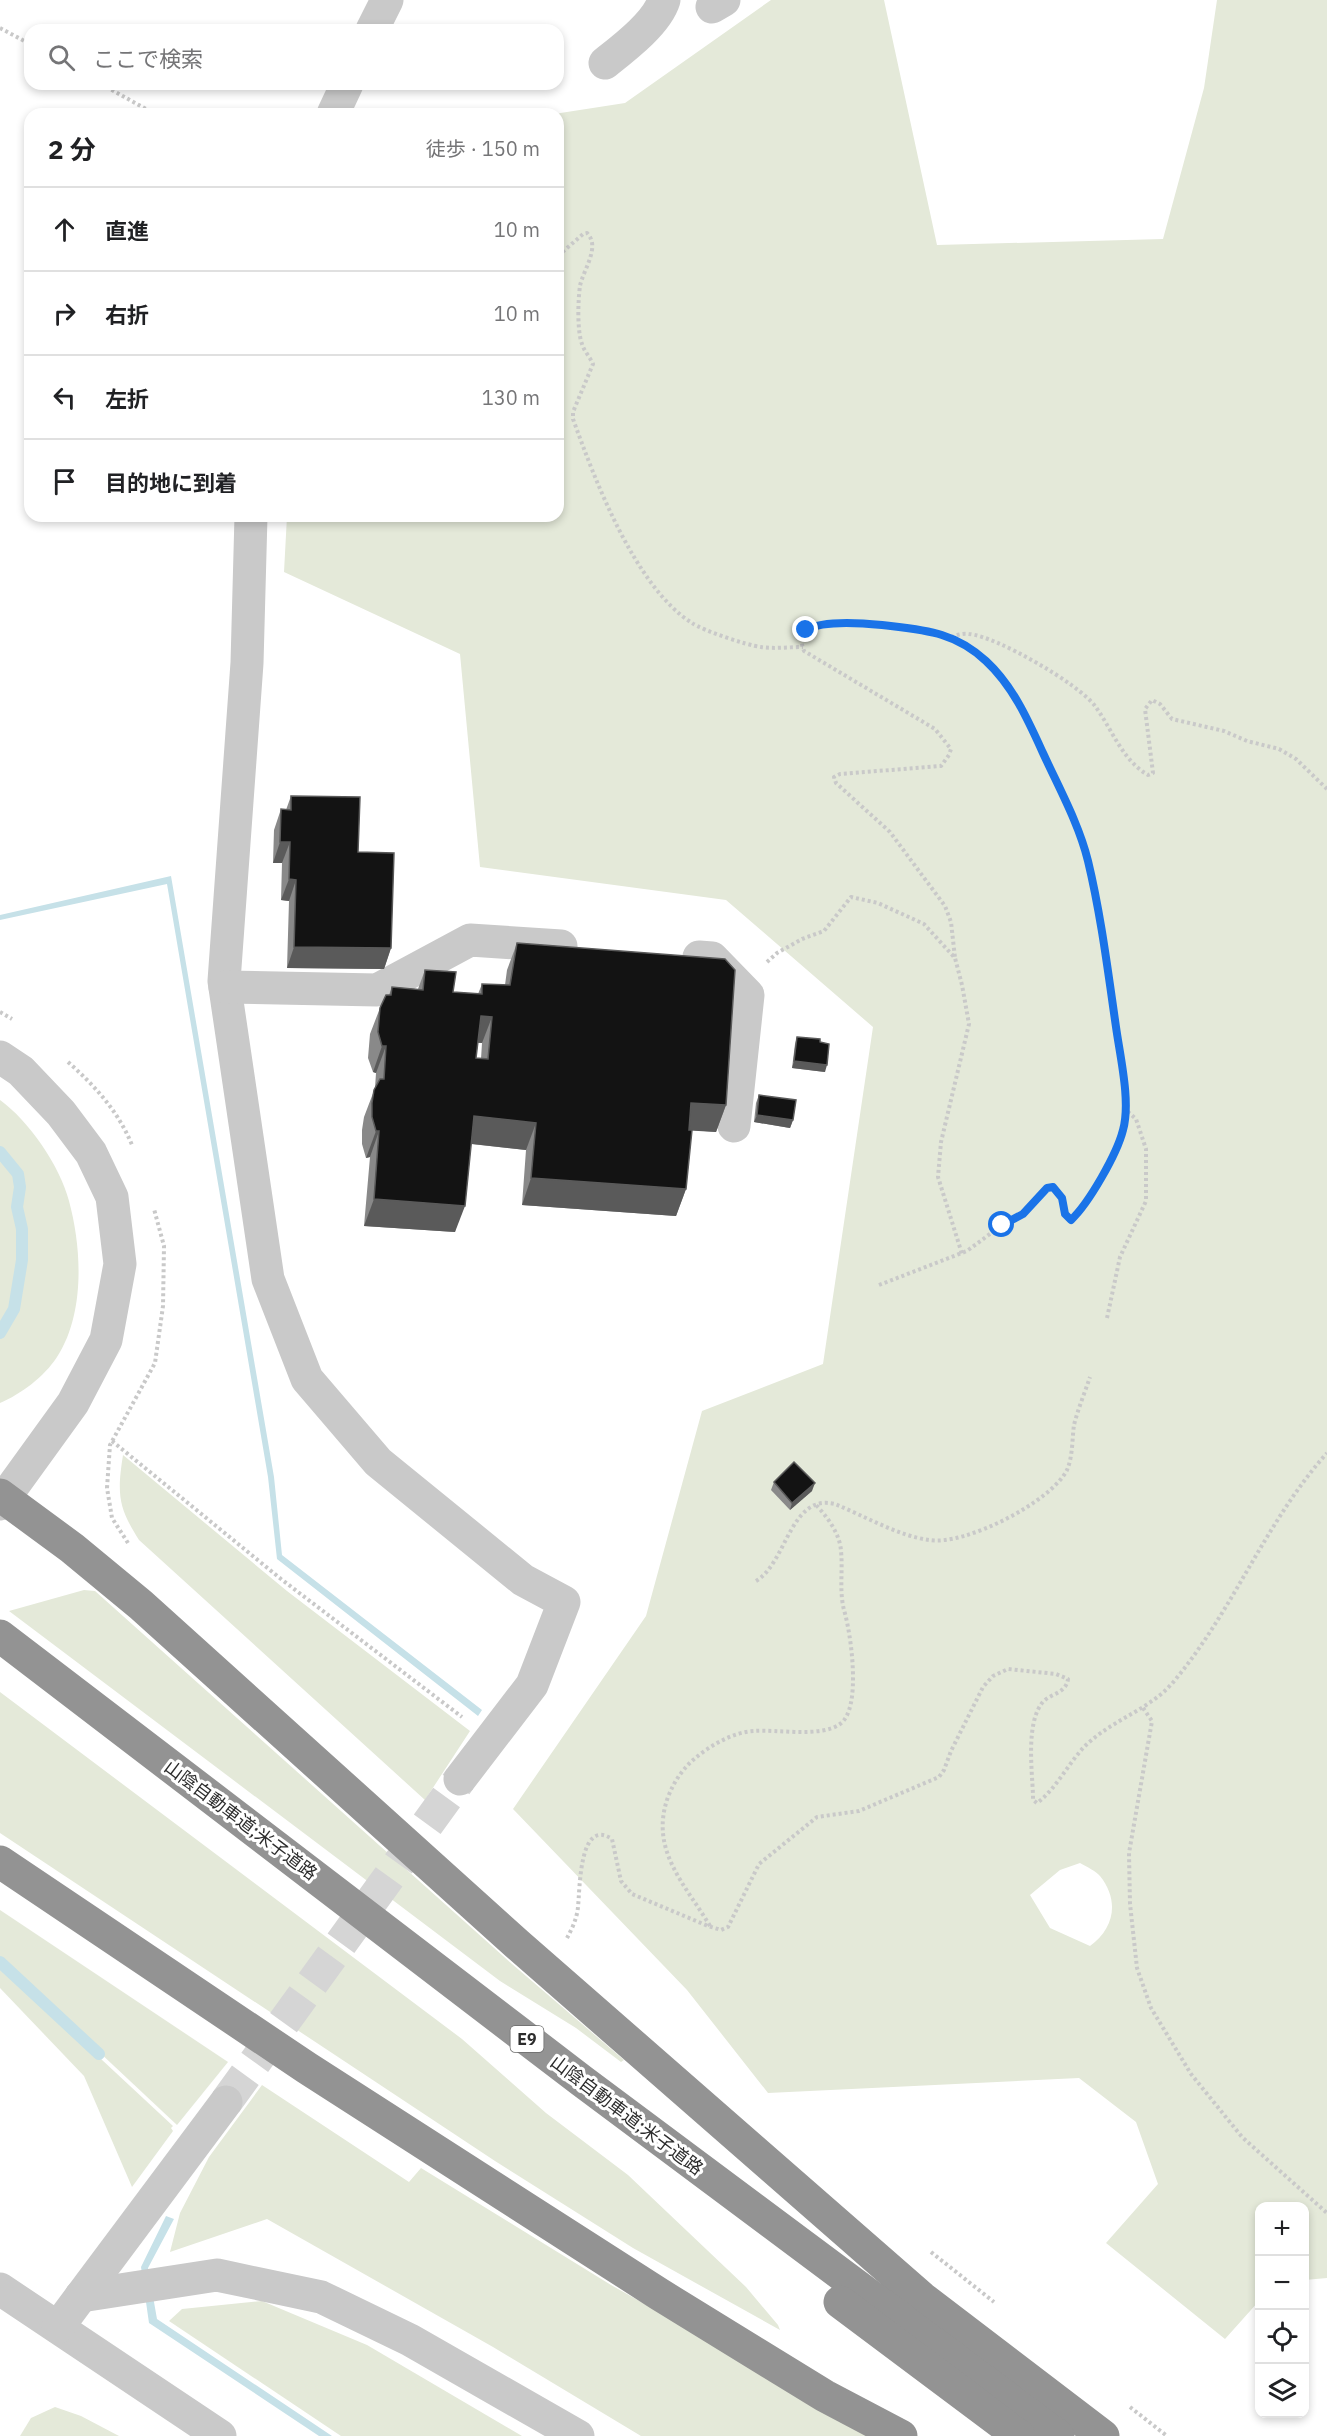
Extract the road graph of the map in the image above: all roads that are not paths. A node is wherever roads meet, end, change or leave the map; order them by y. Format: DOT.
graph roads {
  1 [pos="387,0"];
  2 [pos="664,0"];
  3 [pos="375,24"];
  4 [pos="605,63"];
  5 [pos="343,90"];
  6 [pos="336,108"];
  7 [pos="251,522"];
  8 [pos="585,948"];
  9 [pos="666,954"];
  10 [pos="225,987"];
  11 [pos="0,1057"];
  12 [pos="734,1126"];
  13 [pos="2,1499"];
  14 [pos="0,1636"];
  15 [pos="0,1662"];
  16 [pos="460,1779"];
  17 [pos="0,1862"];
  18 [pos="226,2102"];
  19 [pos="0,2289"];
  20 [pos="81,2296"];
  21 [pos="58,2327"];
  22 [pos="220,2436"];
  23 [pos="578,2436"];
  24 [pos="901,2436"];
  25 [pos="1019,2436"];
  26 [pos="1058,2436"];
  27 [pos="1103,2436"];
  1 -- 3 [label="street"];
  2 -- 4 [label="street"];
  5 -- 6 [label="street"];
  7 -- 10 [label="street"];
  8 -- 10 [label="street"];
  9 -- 12 [label="street"];
  10 -- 16 [label="street"];
  11 -- 13 [label="street"];
  13 -- 27 [label="highway"];
  14 -- 26 [label="highway, 山陰自動車道;米子道路 / E9"];
  15 -- 25 [label="highway, 山陰自動車道;米子道路 / E9"];
  17 -- 24 [label="highway"];
  18 -- 20 [label="street"];
  19 -- 21 [label="street"];
  20 -- 21 [label="street"];
  20 -- 23 [label="street"];
  21 -- 22 [label="street"];
}
